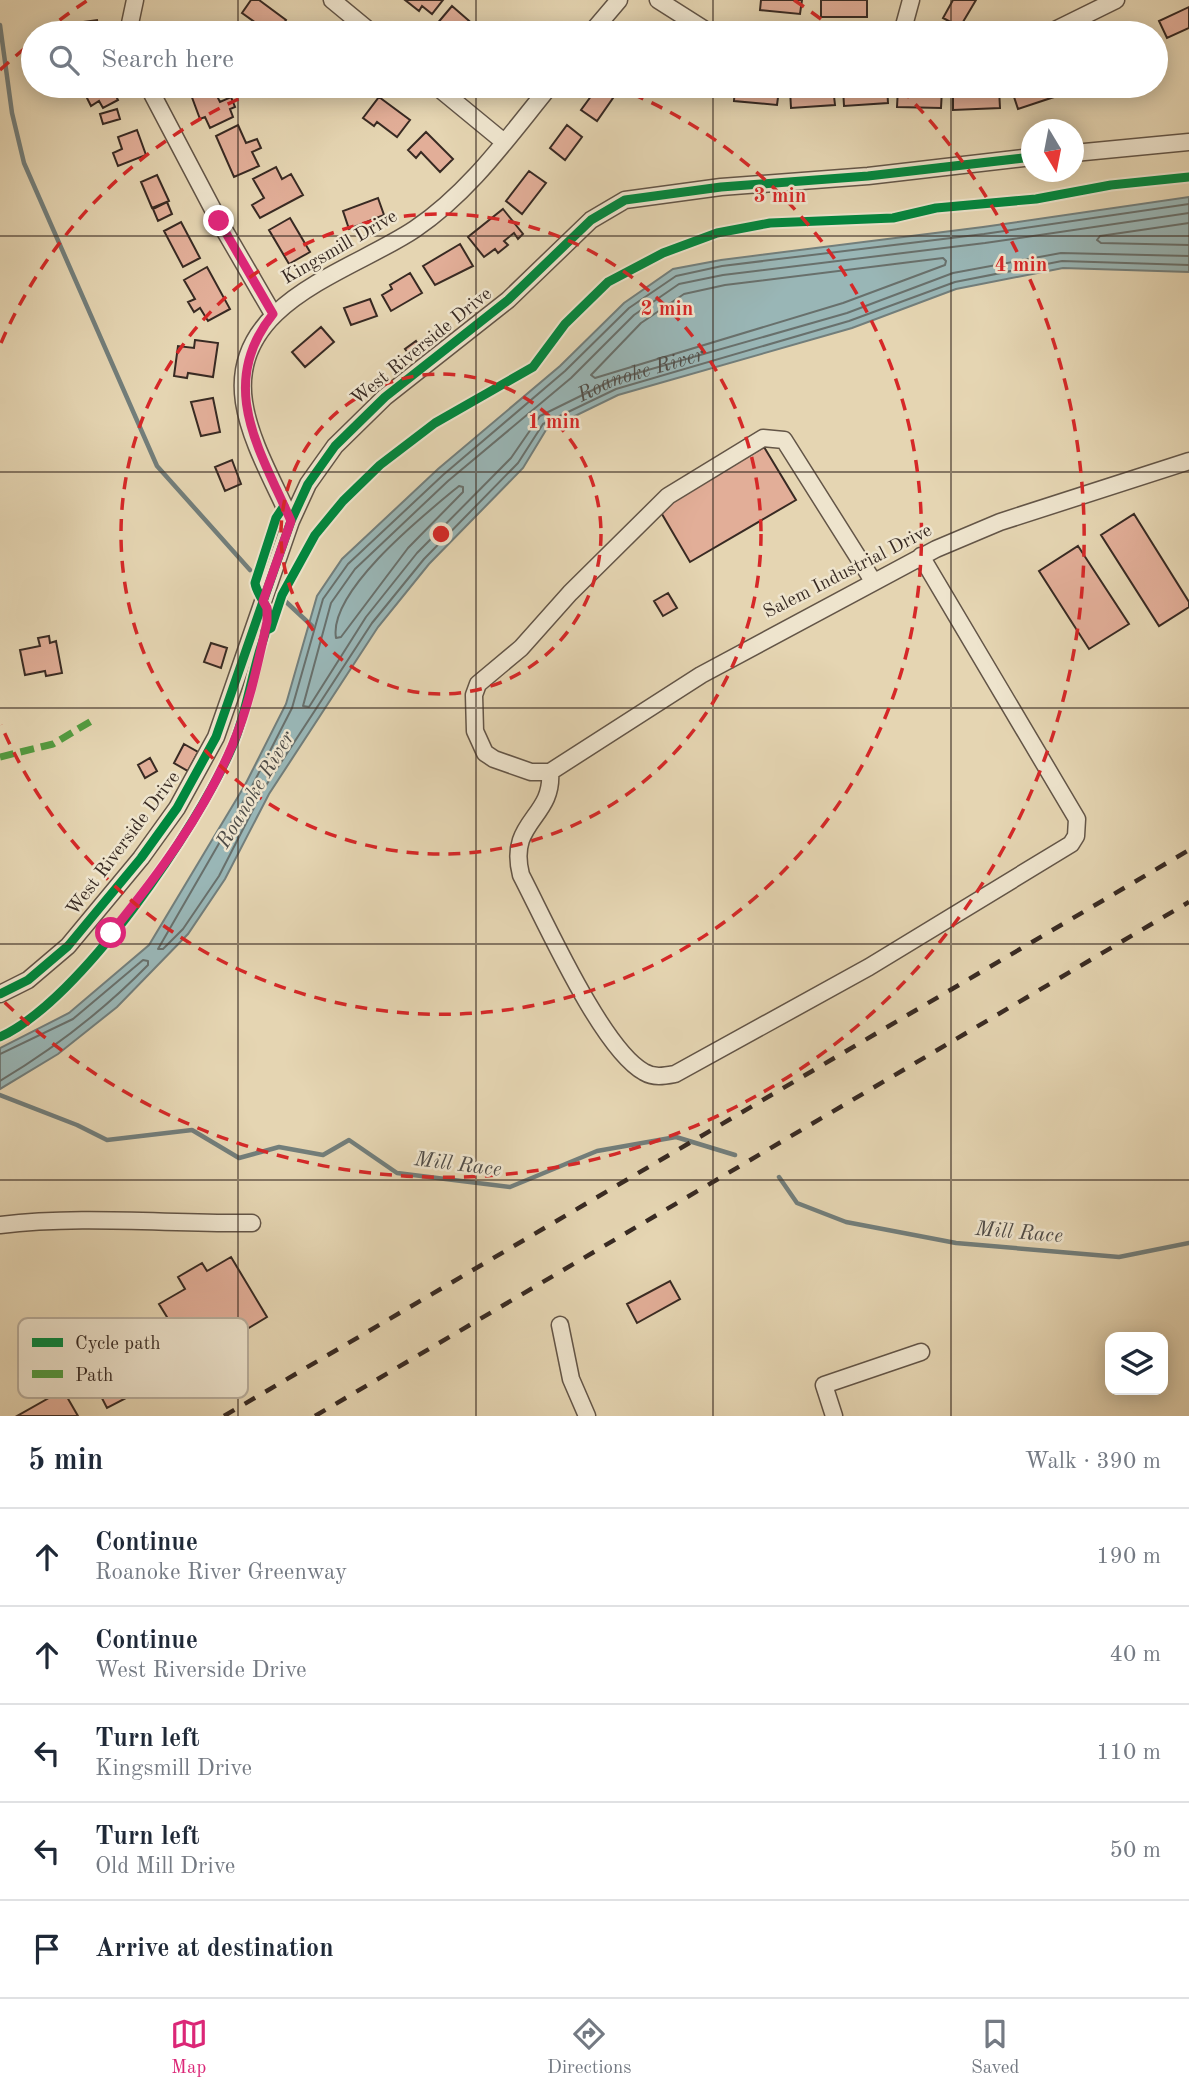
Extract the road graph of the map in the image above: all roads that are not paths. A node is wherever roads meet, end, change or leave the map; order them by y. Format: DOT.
graph roads {
  1 [pos="135,0"];
  2 [pos="332,0"];
  3 [pos="619,0"];
  4 [pos="658,0"];
  5 [pos="911,0"];
  6 [pos="1115,0"];
  7 [pos="131,21"];
  8 [pos="357,21"];
  9 [pos="601,21"];
  10 [pos="691,21"];
  11 [pos="905,21"];
  12 [pos="1073,21"];
  13 [pos="154,98"];
  14 [pos="451,98"];
  15 [pos="541,98"];
  16 [pos="504,142"];
  17 [pos="1189,142"];
  18 [pos="1084,152"];
  19 [pos="1021,158"];
  20 [pos="273,314"];
  21 [pos="1189,461"];
  22 [pos="291,521"];
  23 [pos="921,556"];
  24 [pos="873,581"];
  25 [pos="550,772"];
  26 [pos="0,994"];
  27 [pos="252,1223"];
  28 [pos="0,1225"];
  29 [pos="561,1325"];
  30 [pos="922,1352"];
  31 [pos="587,1416"];
  32 [pos="834,1416"];
  1 -- 7 [label="street"];
  2 -- 8 [label="street"];
  3 -- 9 [label="street"];
  4 -- 10 [label="street"];
  5 -- 11 [label="street"];
  6 -- 12 [label="street"];
  13 -- 20 [label="street"];
  14 -- 16 [label="street"];
  15 -- 16 [label="street, Kingsmill Drive"];
  16 -- 20 [label="street, Kingsmill Drive"];
  17 -- 18 [label="street"];
  19 -- 22 [label="street, West Riverside Drive"];
  20 -- 22 [label="street, Kingsmill Drive"];
  21 -- 23 [label="street, Salem Industrial Drive"];
  22 -- 26 [label="street, West Riverside Drive"];
  23 -- 24 [label="street, Salem Industrial Drive"];
  23 -- 25 [label="street"];
  24 -- 25 [label="street, Salem Industrial Drive"];
  24 -- 25 [label="street"];
  27 -- 28 [label="street"];
  29 -- 31 [label="street"];
  30 -- 32 [label="street"];
}
